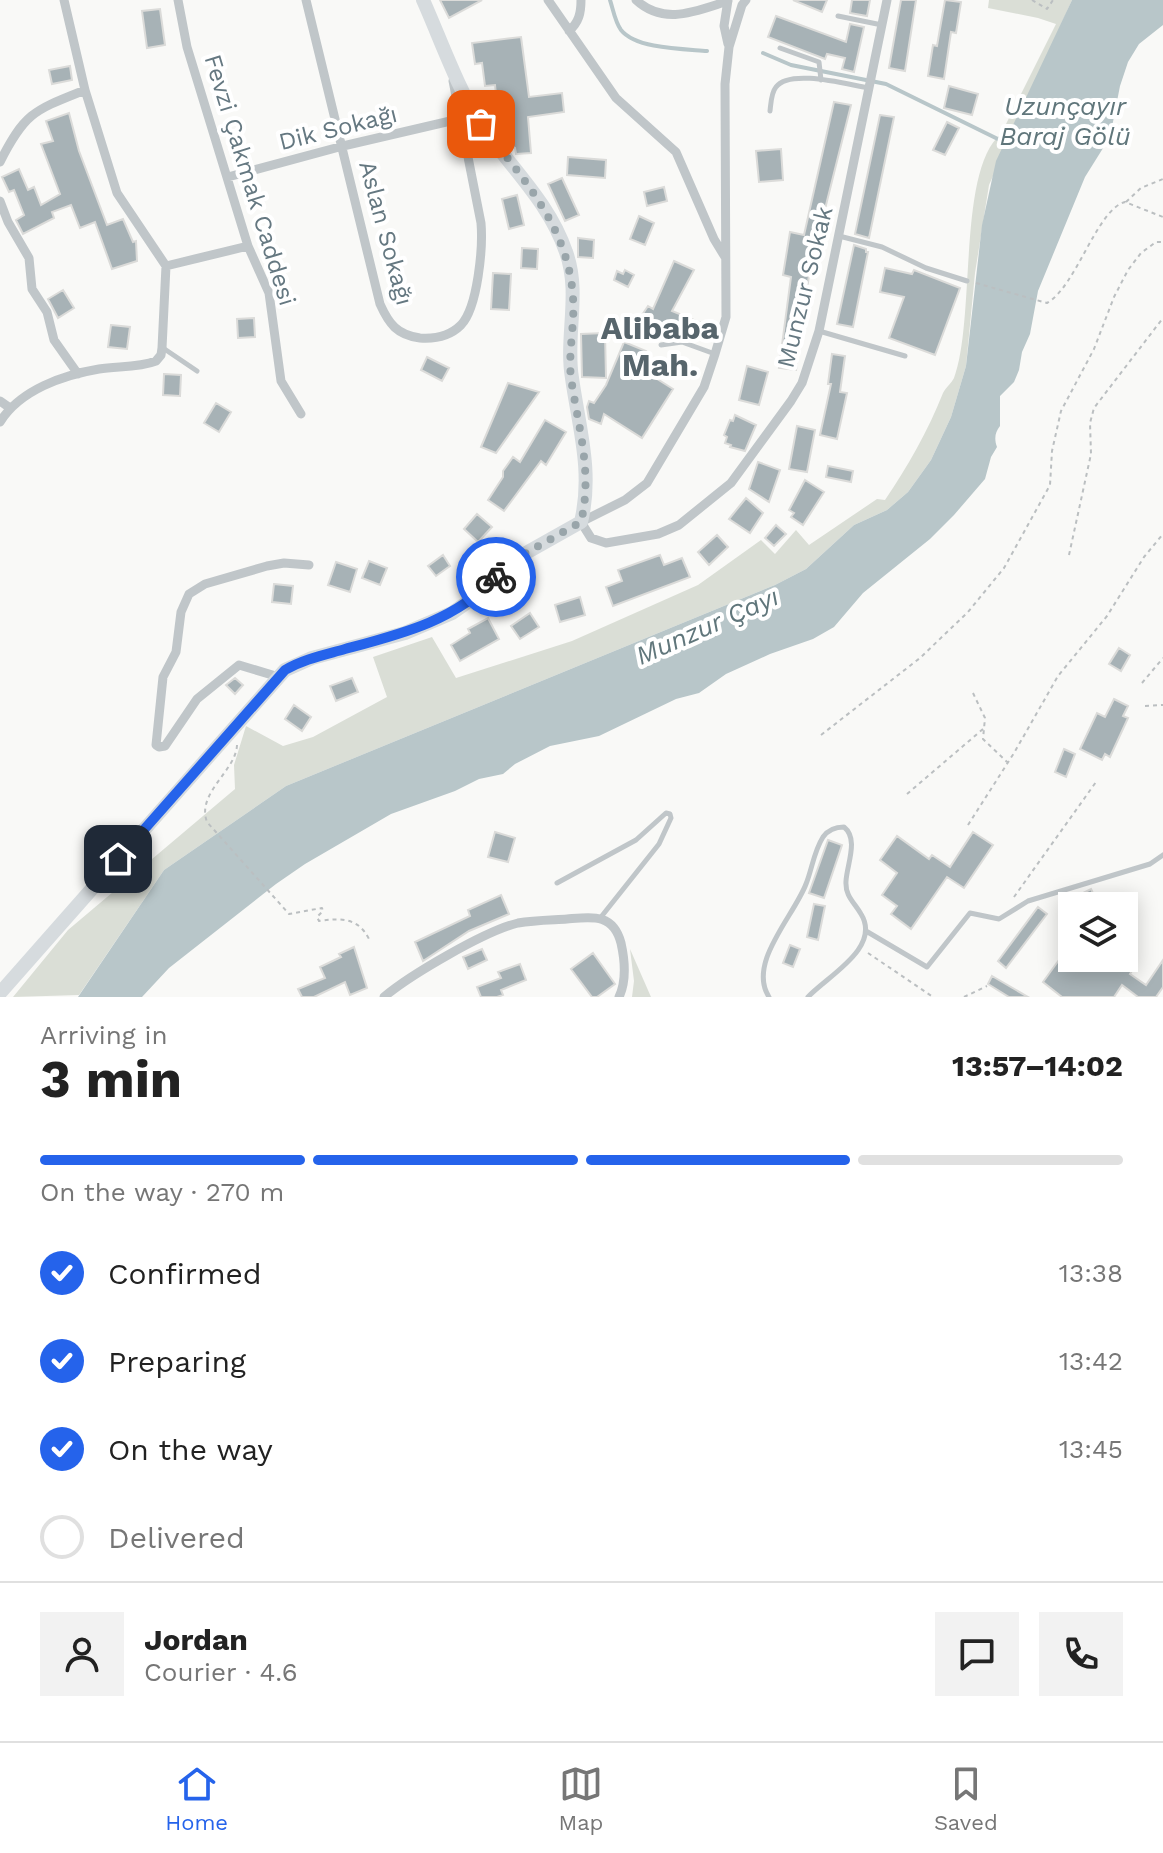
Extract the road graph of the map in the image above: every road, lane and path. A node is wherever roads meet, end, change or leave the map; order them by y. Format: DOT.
graph roads {
  1 [pos="64,0"];
  2 [pos="178,0"];
  3 [pos="306,0"];
  4 [pos="423,0"];
  5 [pos="548,0"];
  6 [pos="581,0"];
  7 [pos="636,0"];
  8 [pos="746,0"];
  9 [pos="887,0"];
  10 [pos="1032,0"];
  11 [pos="1053,0"];
  12 [pos="728,1"];
  13 [pos="838,16"];
  14 [pos="882,25"];
  15 [pos="569,31"];
  16 [pos="729,47"];
  17 [pos="780,48"];
  18 [pos="450,61"];
  19 [pos="821,77"];
  20 [pos="869,88"];
  21 [pos="85,90"];
  22 [pos="770,111"];
  23 [pos="459,119"];
  24 [pos="343,146"];
  25 [pos="0,162"];
  26 [pos="228,177"];
  27 [pos="1163,179"];
  28 [pos="0,201"];
  29 [pos="1125,202"];
  30 [pos="1163,217"];
  31 [pos="839,236"];
  32 [pos="1163,242"];
  33 [pos="248,246"];
  34 [pos="725,257"];
  35 [pos="166,266"];
  36 [pos="967,281"];
  37 [pos="1163,318"];
  38 [pos="819,331"];
  39 [pos="661,345"];
  40 [pos="162,348"];
  41 [pos="715,354"];
  42 [pos="905,356"];
  43 [pos="197,371"];
  44 [pos="78,374"];
  45 [pos="0,401"];
  46 [pos="10,408"];
  47 [pos="301,414"];
  48 [pos="0,422"];
  49 [pos="581,522"];
  50 [pos="1163,534"];
  51 [pos="1069,555"];
  52 [pos="309,565"];
  53 [pos="1163,658"];
  54 [pos="279,677"];
  55 [pos="1142,683"];
  56 [pos="973,693"];
  57 [pos="1163,705"];
  58 [pos="1145,706"];
  59 [pos="983,729"];
  60 [pos="821,735"];
  61 [pos="236,739"];
  62 [pos="1008,763"];
  63 [pos="1096,782"];
  64 [pos="907,794"];
  65 [pos="968,825"];
  66 [pos="1163,855"];
  67 [pos="557,883"];
  68 [pos="1022,905"];
  69 [pos="601,917"];
  70 [pos="866,931"];
  71 [pos="369,939"];
  72 [pos="859,948"];
  73 [pos="987,986"];
  74 [pos="0,993"];
  75 [pos="384,997"];
  76 [pos="619,997"];
  77 [pos="769,997"];
  78 [pos="808,997"];
  79 [pos="933,997"];
  80 [pos="964,997"];
  1 -- 21 [label="street"];
  2 -- 26 [label="street, Fevzi Çakmak Caddesi"];
  3 -- 24 [label="street, Aslan Sokağı"];
  4 -- 18 [label="main road"];
  5 -- 15 [label="street"];
  6 -- 15 [label="street"];
  7 -- 12 [label="street"];
  8 -- 16 [label="street"];
  9 -- 14 [label="street, Munzur Sokak"];
  10 -- 11 [label="path"];
  12 -- 16 [label="street"];
  13 -- 14 [label="lane"];
  14 -- 20 [label="street, Munzur Sokak"];
  15 -- 34 [label="street"];
  16 -- 34 [label="street"];
  17 -- 19 [label="lane"];
  18 -- 23 [label="street, Aslan Sokağı"];
  18 -- 49 [label="main road"];
  19 -- 20 [label="lane"];
  19 -- 22 [label="lane"];
  20 -- 31 [label="street, Munzur Sokak"];
  21 -- 25 [label="street"];
  21 -- 35 [label="street"];
  23 -- 24 [label="street, Dik Sokağı"];
  23 -- 24 [label="street, Aslan Sokağı"];
  24 -- 26 [label="street, Dik Sokağı"];
  26 -- 33 [label="street, Fevzi Çakmak Caddesi"];
  27 -- 29 [label="path"];
  28 -- 44 [label="street"];
  29 -- 30 [label="path"];
  29 -- 36 [label="path"];
  31 -- 36 [label="lane"];
  31 -- 38 [label="street, Munzur Sokak"];
  32 -- 60 [label="path"];
  33 -- 35 [label="street"];
  33 -- 47 [label="street, Fevzi Çakmak Caddesi"];
  34 -- 41 [label="street"];
  35 -- 40 [label="street"];
  37 -- 51 [label="path"];
  38 -- 42 [label="lane"];
  38 -- 49 [label="street, Munzur Sokak"];
  39 -- 41 [label="lane"];
  40 -- 43 [label="lane"];
  40 -- 44 [label="street"];
  41 -- 49 [label="street"];
  44 -- 46 [label="street"];
  45 -- 46 [label="street"];
  46 -- 48 [label="street"];
  49 -- 54 [label="main road"];
  50 -- 62 [label="path"];
  52 -- 54 [label="street"];
  53 -- 55 [label="path"];
  54 -- 74 [label="main road"];
  56 -- 59 [label="path"];
  57 -- 58 [label="path"];
  59 -- 62 [label="path"];
  59 -- 64 [label="path"];
  61 -- 71 [label="path"];
  62 -- 65 [label="path"];
  63 -- 68 [label="path"];
  66 -- 68 [label="lane"];
  67 -- 69 [label="lane"];
  68 -- 70 [label="lane"];
  69 -- 75 [label="street"];
  69 -- 76 [label="street"];
  70 -- 72 [label="lane"];
  70 -- 77 [label="lane"];
  72 -- 78 [label="lane"];
  72 -- 79 [label="path"];
  73 -- 80 [label="path"];
}
